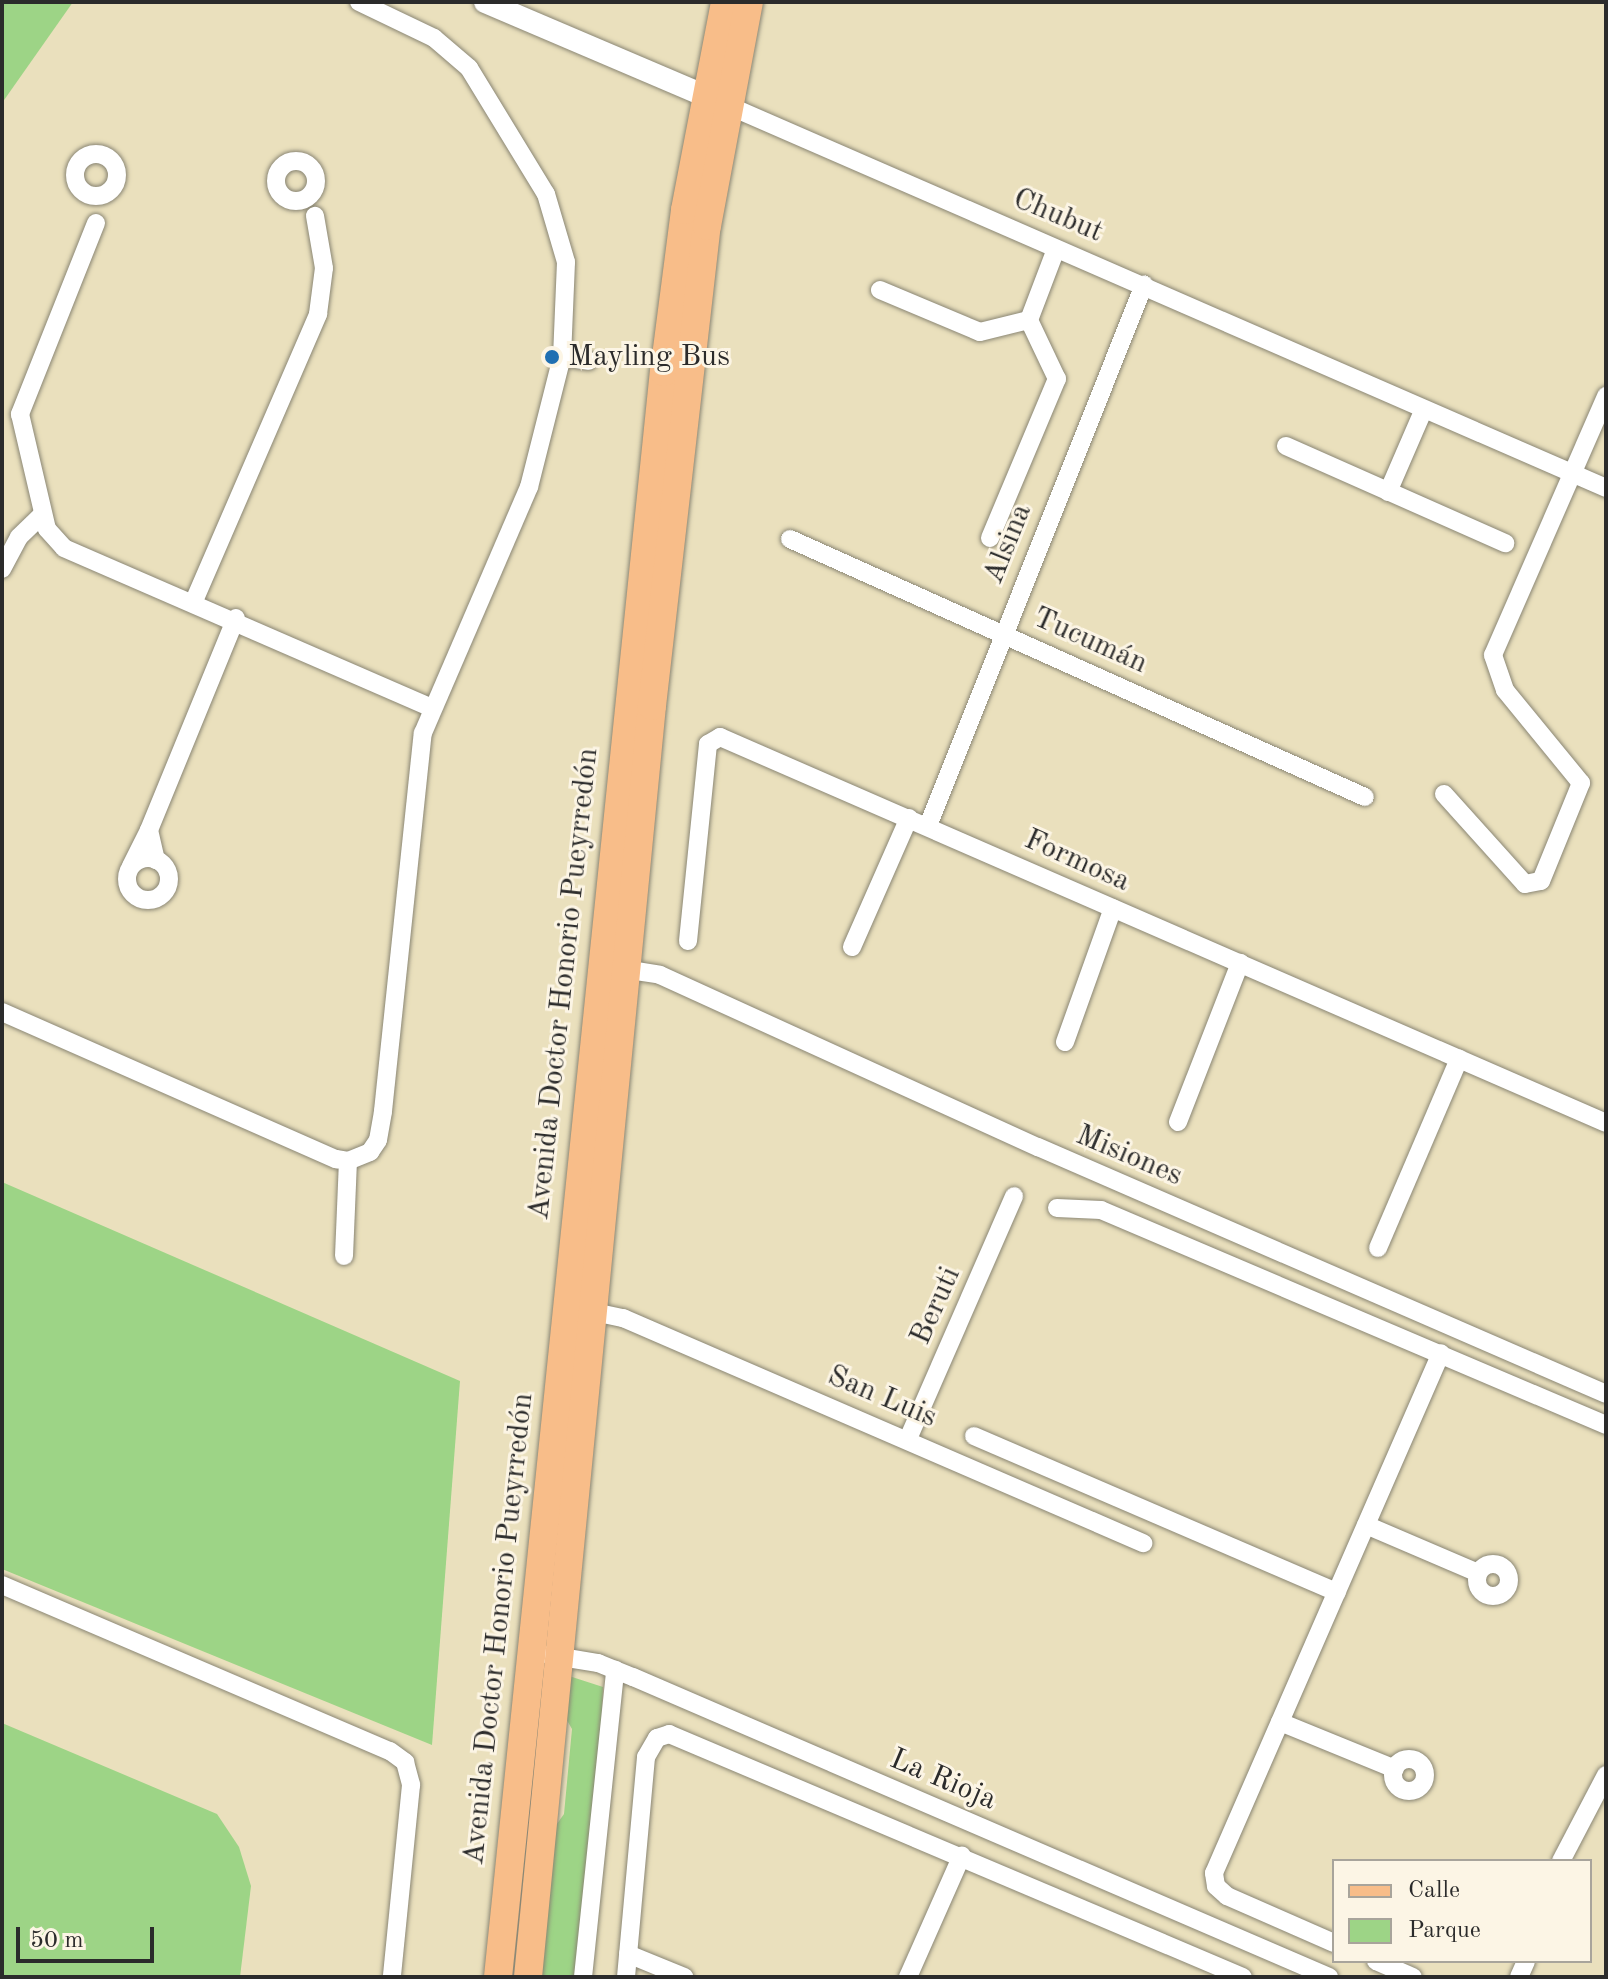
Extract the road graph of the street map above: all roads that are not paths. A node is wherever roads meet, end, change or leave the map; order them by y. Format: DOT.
graph roads {
  1 [pos="359,2"];
  2 [pos="485,2"];
  3 [pos="725,2"];
  4 [pos="749,2"];
  5 [pos="715,101"];
  6 [pos="113,187"];
  7 [pos="314,189"];
  8 [pos="87,194"];
  9 [pos="294,201"];
  10 [pos="315,216"];
  11 [pos="96,223"];
  12 [pos="1056,249"];
  13 [pos="1144,285"];
  14 [pos="880,290"];
  15 [pos="1029,320"];
  16 [pos="562,357"];
  17 [pos="589,361"];
  18 [pos="1606,396"];
  19 [pos="1423,411"];
  20 [pos="1286,446"];
  21 [pos="1572,473"];
  22 [pos="1606,488"];
  23 [pos="1388,492"];
  24 [pos="42,515"];
  25 [pos="990,538"];
  26 [pos="790,539"];
  27 [pos="1505,543"];
  28 [pos="2,569"];
  29 [pos="194,601"];
  30 [pos="236,618"];
  31 [pos="1002,632"];
  32 [pos="432,708"];
  33 [pos="1444,794"];
  34 [pos="1365,797"];
  35 [pos="909,818"];
  36 [pos="928,826"];
  37 [pos="149,830"];
  38 [pos="156,860"];
  39 [pos="131,866"];
  40 [pos="1113,908"];
  41 [pos="688,941"];
  42 [pos="852,947"];
  43 [pos="1240,963"];
  44 [pos="630,970"];
  45 [pos="2,1012"];
  46 [pos="1065,1042"];
  47 [pos="1459,1059"];
  48 [pos="1178,1122"];
  49 [pos="1606,1123"];
  50 [pos="348,1161"];
  51 [pos="1014,1196"];
  52 [pos="1057,1208"];
  53 [pos="1378,1248"];
  54 [pos="344,1256"];
  55 [pos="594,1312"];
  56 [pos="1441,1353"];
  57 [pos="1606,1394"];
  58 [pos="1606,1425"];
  59 [pos="974,1436"];
  60 [pos="908,1439"];
  61 [pos="1366,1525"];
  62 [pos="1143,1543"];
  63 [pos="1478,1573"];
  64 [pos="2,1585"];
  65 [pos="1337,1592"];
  66 [pos="529,1652"];
  67 [pos="560,1657"];
  68 [pos="615,1670"];
  69 [pos="1280,1722"];
  70 [pos="1395,1769"];
  71 [pos="1606,1775"];
  72 [pos="962,1855"];
  73 [pos="1562,1859"];
  74 [pos="1332,1942"];
  75 [pos="628,1954"];
  76 [pos="1381,1963"];
  77 [pos="392,1977"];
  78 [pos="498,1977"];
  79 [pos="528,1977"];
  80 [pos="583,1977"];
  81 [pos="626,1977"];
  82 [pos="684,1977"];
  83 [pos="908,1977"];
  84 [pos="1243,1977"];
  85 [pos="1329,1977"];
  86 [pos="1413,1977"];
  1 -- 16 [label="street"];
  2 -- 5 [label="street, Chubut"];
  3 -- 5 [label="main road, Avenida Doctor Honorio Pueyrredón"];
  4 -- 5 [label="main road, Avenida Doctor Honorio Pueyrredón"];
  5 -- 12 [label="street, Chubut"];
  5 -- 44 [label="main road, Avenida Doctor Honorio Pueyrredón"];
  5 -- 66 [label="main road, Avenida Doctor Honorio Pueyrredón"];
  6 -- 8 [label="street"];
  6 -- 8 [label="street"];
  6 -- 11 [label="street"];
  7 -- 9 [label="street"];
  7 -- 9 [label="street"];
  7 -- 10 [label="street"];
  8 -- 11 [label="street"];
  9 -- 10 [label="street"];
  10 -- 29 [label="street"];
  11 -- 24 [label="street"];
  12 -- 13 [label="street, Chubut"];
  12 -- 15 [label="street"];
  13 -- 19 [label="street, Chubut"];
  13 -- 31 [label="street, Alsina"];
  14 -- 15 [label="street"];
  15 -- 25 [label="street"];
  16 -- 17 [label="street"];
  16 -- 32 [label="street"];
  18 -- 21 [label="street"];
  19 -- 21 [label="street, Chubut"];
  19 -- 23 [label="street"];
  20 -- 23 [label="street"];
  21 -- 22 [label="street, Chubut"];
  21 -- 33 [label="street"];
  23 -- 27 [label="street"];
  24 -- 28 [label="street"];
  24 -- 29 [label="street"];
  26 -- 31 [label="street, Tucumán"];
  29 -- 30 [label="street"];
  30 -- 32 [label="street"];
  30 -- 37 [label="street"];
  31 -- 34 [label="street, Tucumán"];
  31 -- 36 [label="street, Alsina"];
  32 -- 50 [label="street"];
  35 -- 36 [label="street, Formosa"];
  35 -- 41 [label="street, Formosa"];
  35 -- 42 [label="street"];
  36 -- 40 [label="street, Formosa"];
  37 -- 38 [label="street"];
  37 -- 39 [label="street"];
  38 -- 39 [label="street"];
  38 -- 39 [label="street"];
  40 -- 43 [label="street, Formosa"];
  40 -- 46 [label="street"];
  43 -- 47 [label="street, Formosa"];
  43 -- 48 [label="street"];
  44 -- 55 [label="main road, Avenida Doctor Honorio Pueyrredón"];
  44 -- 57 [label="street, Misiones"];
  45 -- 50 [label="street"];
  47 -- 49 [label="street, Formosa"];
  47 -- 53 [label="street"];
  50 -- 54 [label="street"];
  51 -- 60 [label="street, Beruti"];
  52 -- 56 [label="street"];
  55 -- 60 [label="street, San Luis"];
  55 -- 67 [label="main road, Avenida Doctor Honorio Pueyrredón"];
  56 -- 58 [label="street"];
  56 -- 61 [label="street"];
  59 -- 65 [label="street"];
  60 -- 62 [label="street, San Luis"];
  61 -- 63 [label="street"];
  61 -- 65 [label="street"];
  64 -- 77 [label="street"];
  65 -- 69 [label="street"];
  66 -- 67 [label="street, La Rioja"];
  66 -- 78 [label="main road, Avenida Doctor Honorio Pueyrredón"];
  67 -- 68 [label="street, La Rioja"];
  67 -- 79 [label="main road, Avenida Doctor Honorio Pueyrredón"];
  68 -- 80 [label="street"];
  68 -- 85 [label="street, La Rioja"];
  69 -- 70 [label="street"];
  69 -- 74 [label="street"];
  71 -- 73 [label="street"];
  72 -- 75 [label="street"];
  72 -- 83 [label="street"];
  72 -- 84 [label="street"];
  75 -- 81 [label="street"];
  75 -- 82 [label="street"];
  76 -- 86 [label="street"];
}
